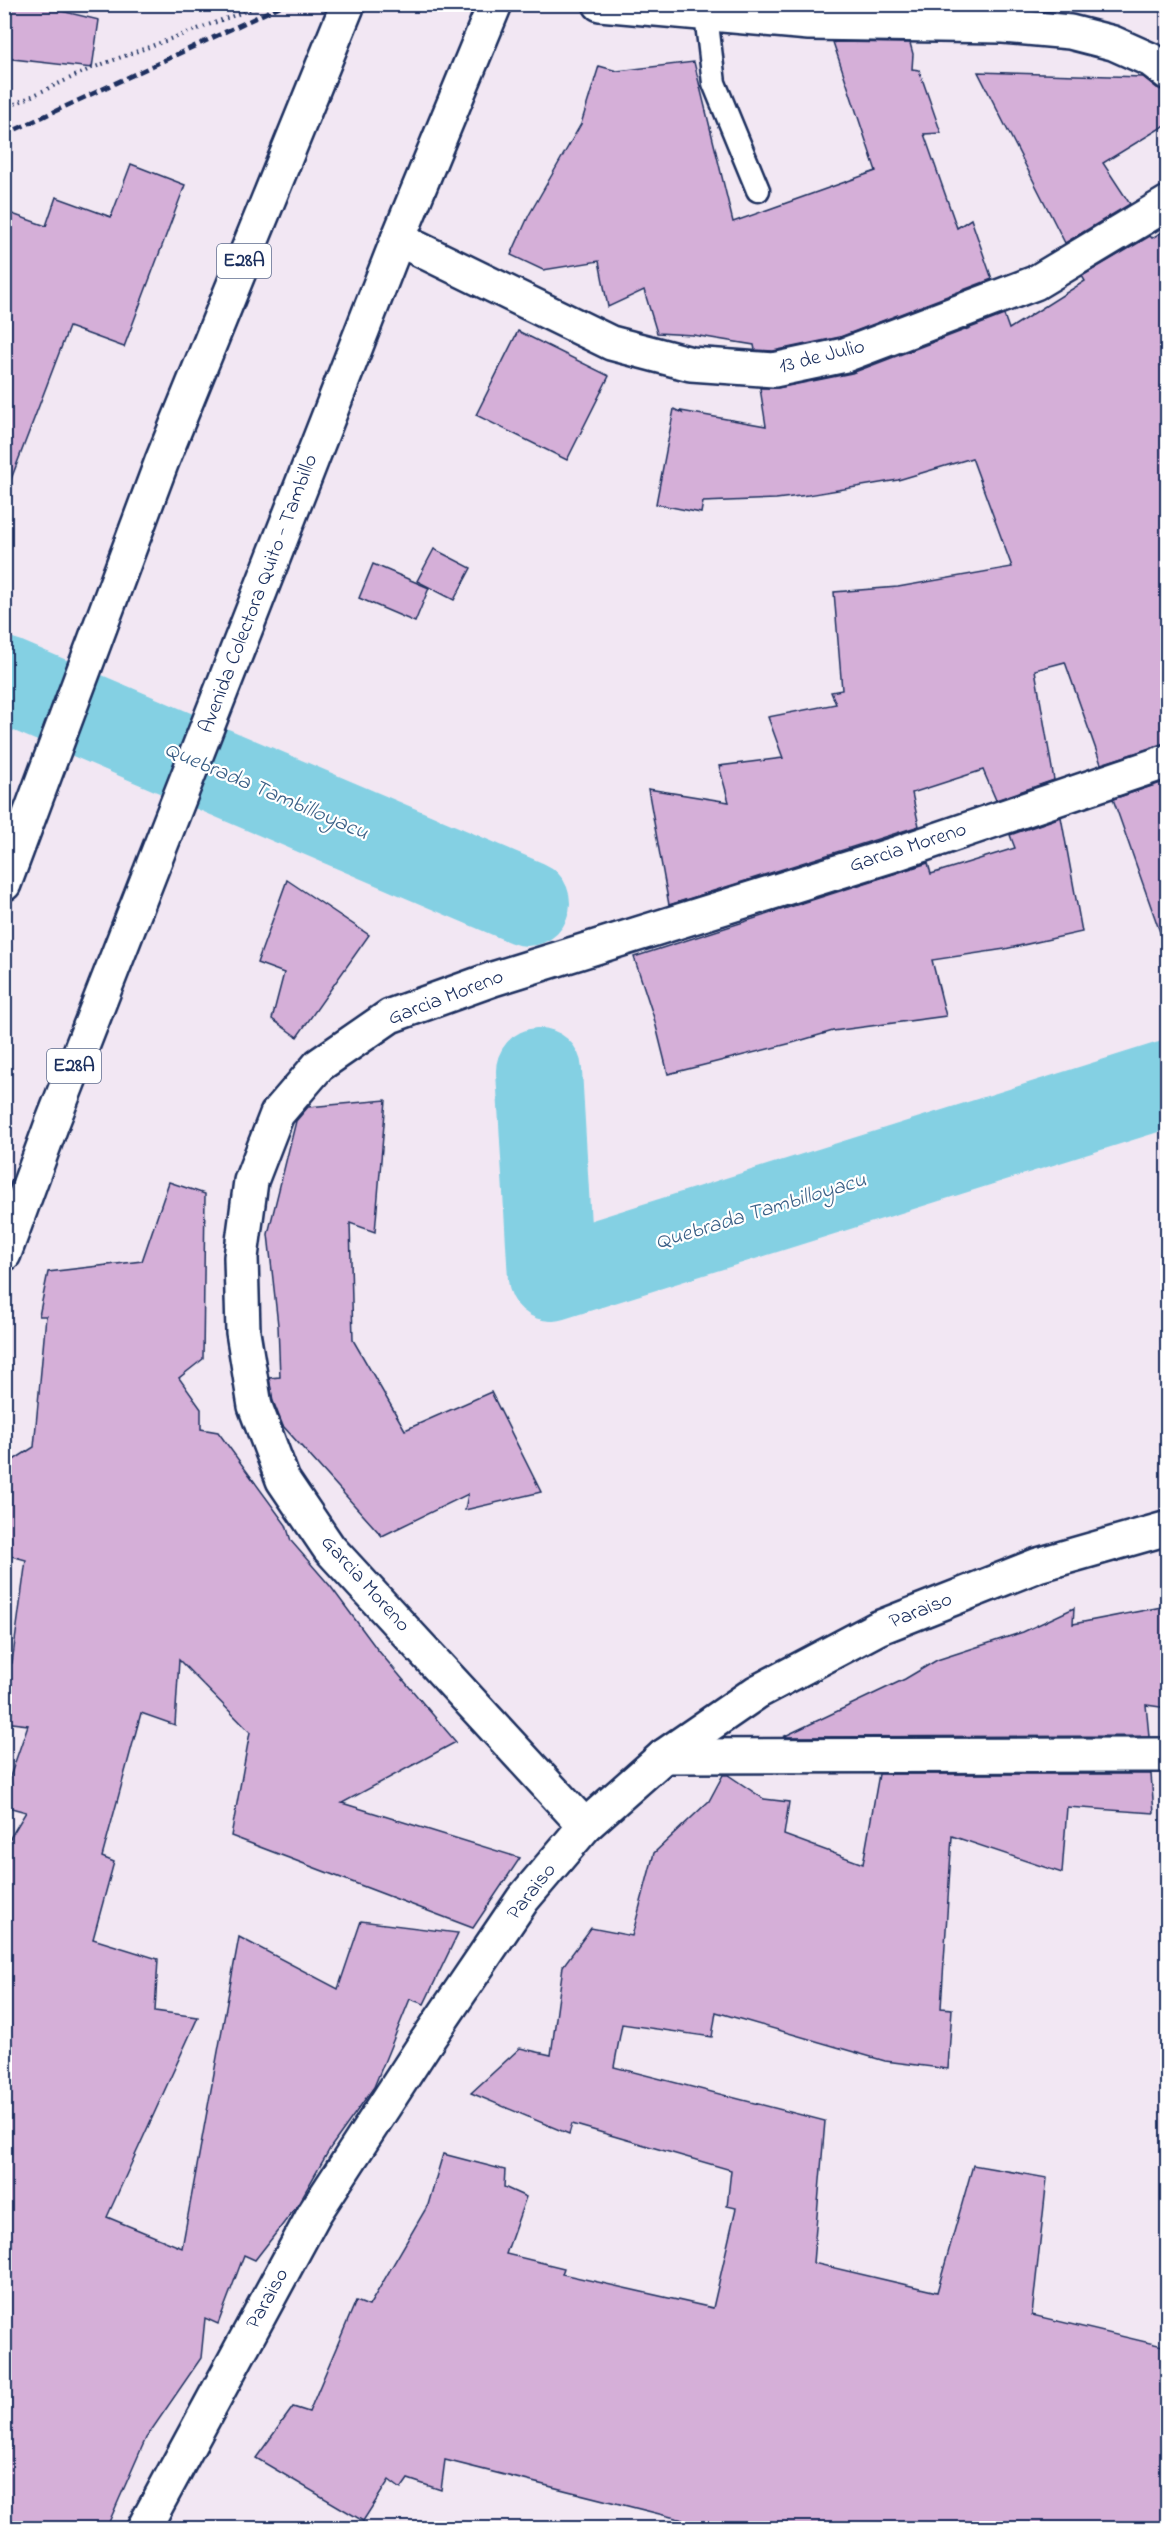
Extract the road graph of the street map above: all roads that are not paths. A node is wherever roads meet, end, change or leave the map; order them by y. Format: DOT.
graph roads {
  1 [pos="348,4"];
  2 [pos="495,4"];
  3 [pos="600,4"];
  4 [pos="706,15"];
  5 [pos="1167,74"];
  6 [pos="758,190"];
  7 [pos="1167,203"];
  8 [pos="398,239"];
  9 [pos="1167,761"];
  10 [pos="4,884"];
  11 [pos="4,1254"];
  12 [pos="1167,1528"];
  13 [pos="1167,1755"];
  14 [pos="664,1756"];
  15 [pos="585,1827"];
  16 [pos="144,2529"];
  1 -- 10 [label="main road, E28A"];
  2 -- 8 [label="main road, Avenida Colectora Quito - Tambillo / E28A"];
  3 -- 4 [label="main road"];
  4 -- 5 [label="main road"];
  4 -- 6 [label="lane"];
  7 -- 8 [label="main road, 13 de Julio"];
  8 -- 11 [label="main road, Avenida Colectora Quito - Tambillo / E28A"];
  9 -- 15 [label="main road, Garcia Moreno"];
  12 -- 14 [label="main road, Paraiso"];
  13 -- 14 [label="main road"];
  14 -- 15 [label="main road, Paraiso"];
  15 -- 16 [label="main road, Paraiso"];
}
